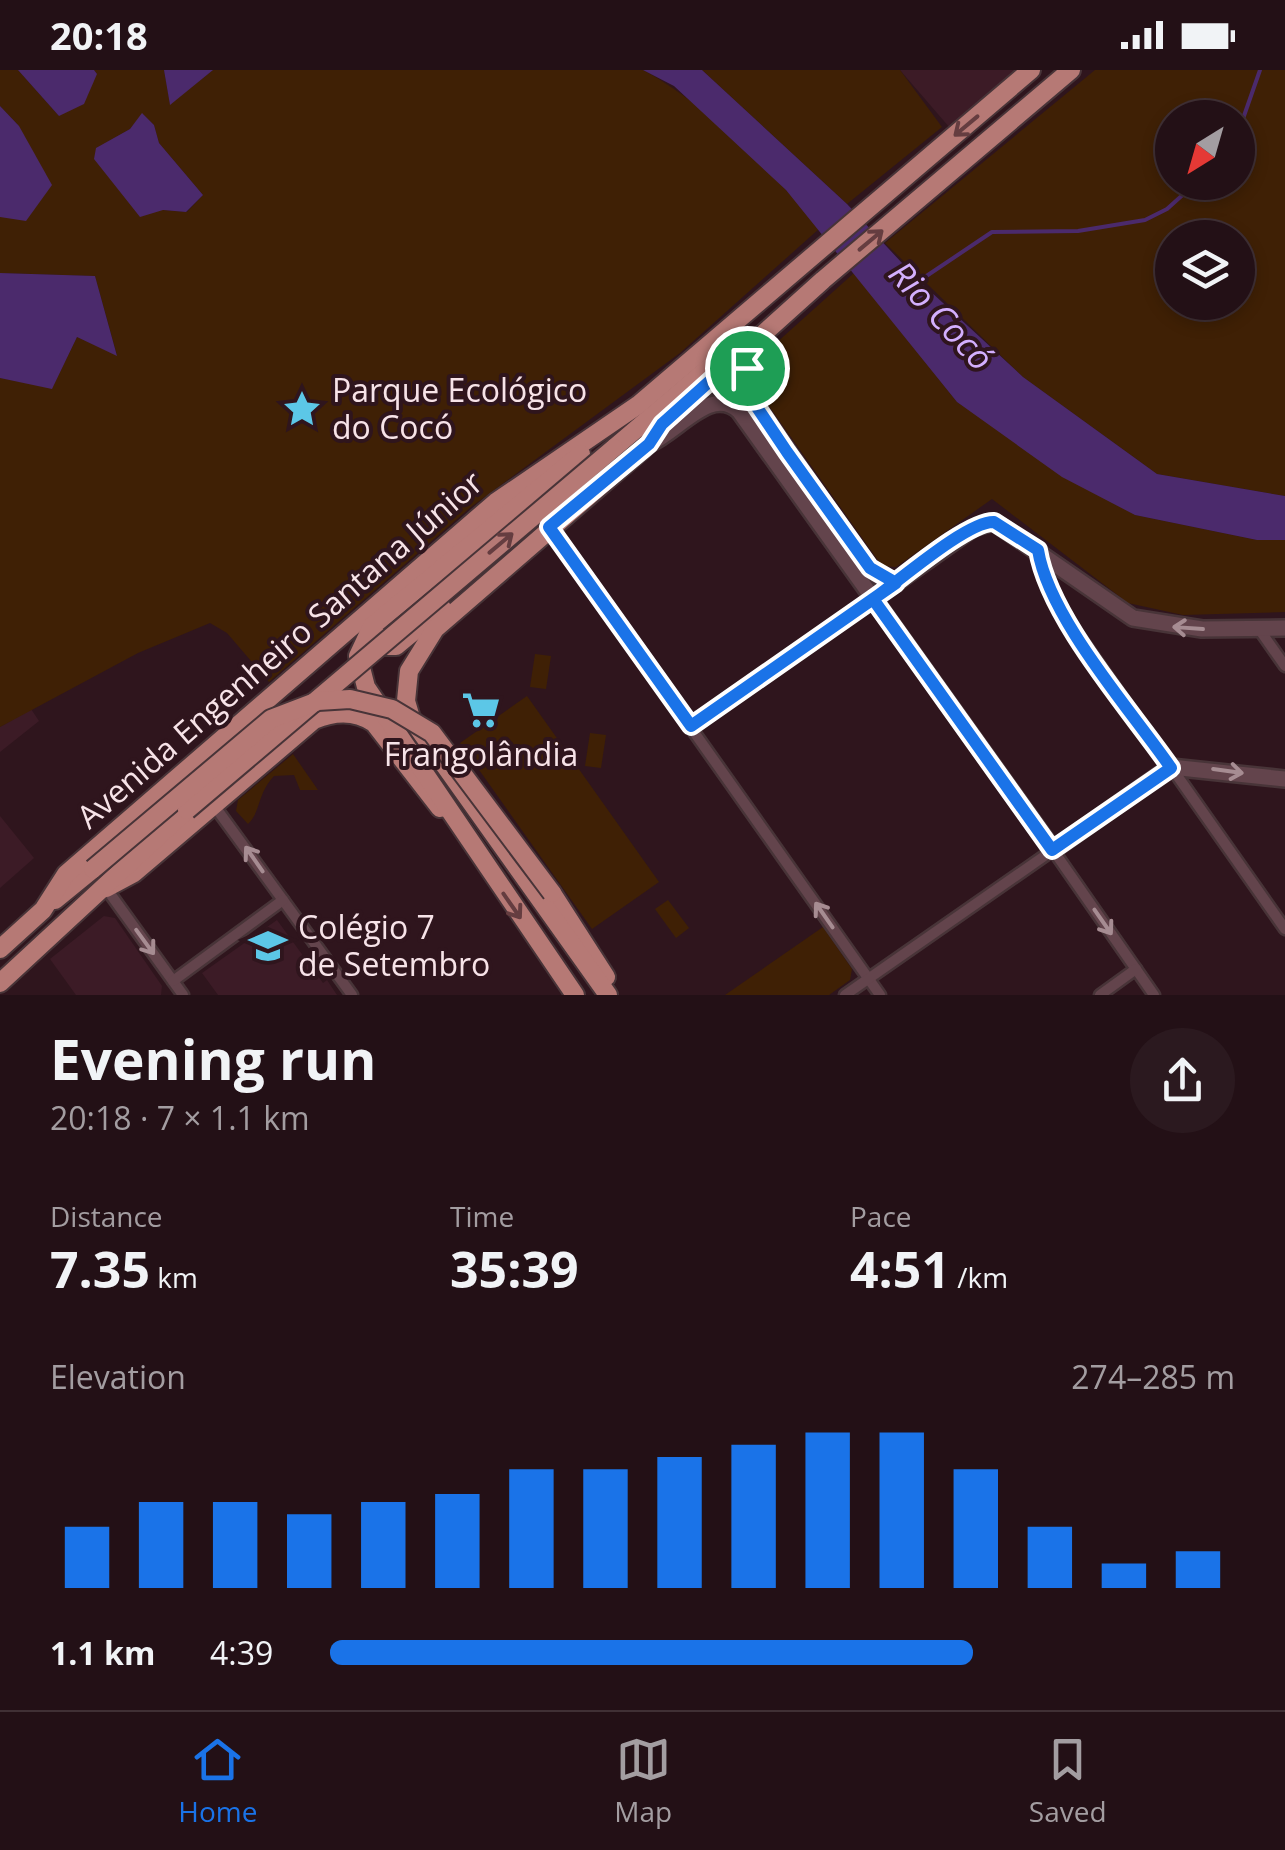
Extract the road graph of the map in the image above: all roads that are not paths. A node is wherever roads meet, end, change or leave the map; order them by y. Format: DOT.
graph roads {
  1 [pos="1032,70"];
  2 [pos="1071,70"];
  3 [pos="750,345"];
  4 [pos="638,405"];
  5 [pos="649,444"];
  6 [pos="549,527"];
  7 [pos="1038,550"];
  8 [pos="460,556"];
  9 [pos="896,583"];
  10 [pos="474,591"];
  11 [pos="873,599"];
  12 [pos="1285,628"];
  13 [pos="1259,629"];
  14 [pos="1285,666"];
  15 [pos="243,721"];
  16 [pos="691,726"];
  17 [pos="304,729"];
  18 [pos="1171,768"];
  19 [pos="1285,779"];
  20 [pos="214,804"];
  21 [pos="457,826"];
  22 [pos="1052,850"];
  23 [pos="106,888"];
  24 [pos="283,900"];
  25 [pos="43,910"];
  26 [pos="1285,929"];
  27 [pos="0,949"];
  28 [pos="1136,969"];
  29 [pos="869,979"];
  30 [pos="173,981"];
  31 [pos="0,983"];
  32 [pos="181,994"];
  33 [pos="352,995"];
  34 [pos="575,995"];
  35 [pos="608,995"];
  36 [pos="616,995"];
  37 [pos="845,995"];
  38 [pos="880,995"];
  39 [pos="1100,995"];
  40 [pos="1154,995"];
  1 -- 4 [label="main road, Avenida Engenheiro Santana Júnior, one-way"];
  3 -- 2 [label="main road, Avenida Engenheiro Santana Júnior, one-way"];
  3 -- 5 [label="main road, Avenida Engenheiro Santana Júnior"];
  3 -- 9 [label="street"];
  23 -- 3 [label="main road, Avenida Engenheiro Santana Júnior, one-way, bridge"];
  4 -- 8 [label="main road"];
  4 -- 15 [label="main road, Avenida Engenheiro Santana Júnior"];
  5 -- 6 [label="main road, Avenida Engenheiro Santana Júnior"];
  5 -- 11 [label="street"];
  6 -- 10 [label="main road, Avenida Engenheiro Santana Júnior"];
  6 -- 16 [label="street"];
  7 -- 9 [label="street"];
  13 -- 7 [label="street, one-way"];
  7 -- 18 [label="street"];
  8 -- 10 [label="main road"];
  8 -- 21 [label="main road"];
  9 -- 11 [label="street"];
  10 -- 35 [label="main road, Avenida Engenheiro Santana Júnior"];
  11 -- 16 [label="street"];
  11 -- 22 [label="street"];
  12 -- 13 [label="street"];
  13 -- 14 [label="street"];
  15 -- 17 [label="main road"];
  15 -- 25 [label="main road, Avenida Engenheiro Santana Júnior"];
  29 -- 16 [label="street, one-way"];
  17 -- 20 [label="main road"];
  17 -- 21 [label="main road"];
  18 -- 19 [label="street, one-way"];
  18 -- 22 [label="street"];
  18 -- 26 [label="street"];
  20 -- 23 [label="main road"];
  24 -- 20 [label="street, one-way"];
  21 -- 34 [label="main road, one-way"];
  22 -- 28 [label="street, one-way"];
  22 -- 29 [label="street"];
  23 -- 30 [label="street, one-way"];
  23 -- 31 [label="main road, Avenida Engenheiro Santana Júnior"];
  24 -- 30 [label="street"];
  24 -- 33 [label="street"];
  25 -- 27 [label="main road, Avenida Engenheiro Santana Júnior"];
  25 -- 36 [label="main road, bridge"];
  28 -- 39 [label="street"];
  28 -- 40 [label="street"];
  29 -- 37 [label="street"];
  29 -- 38 [label="street"];
  30 -- 32 [label="street"];
}
